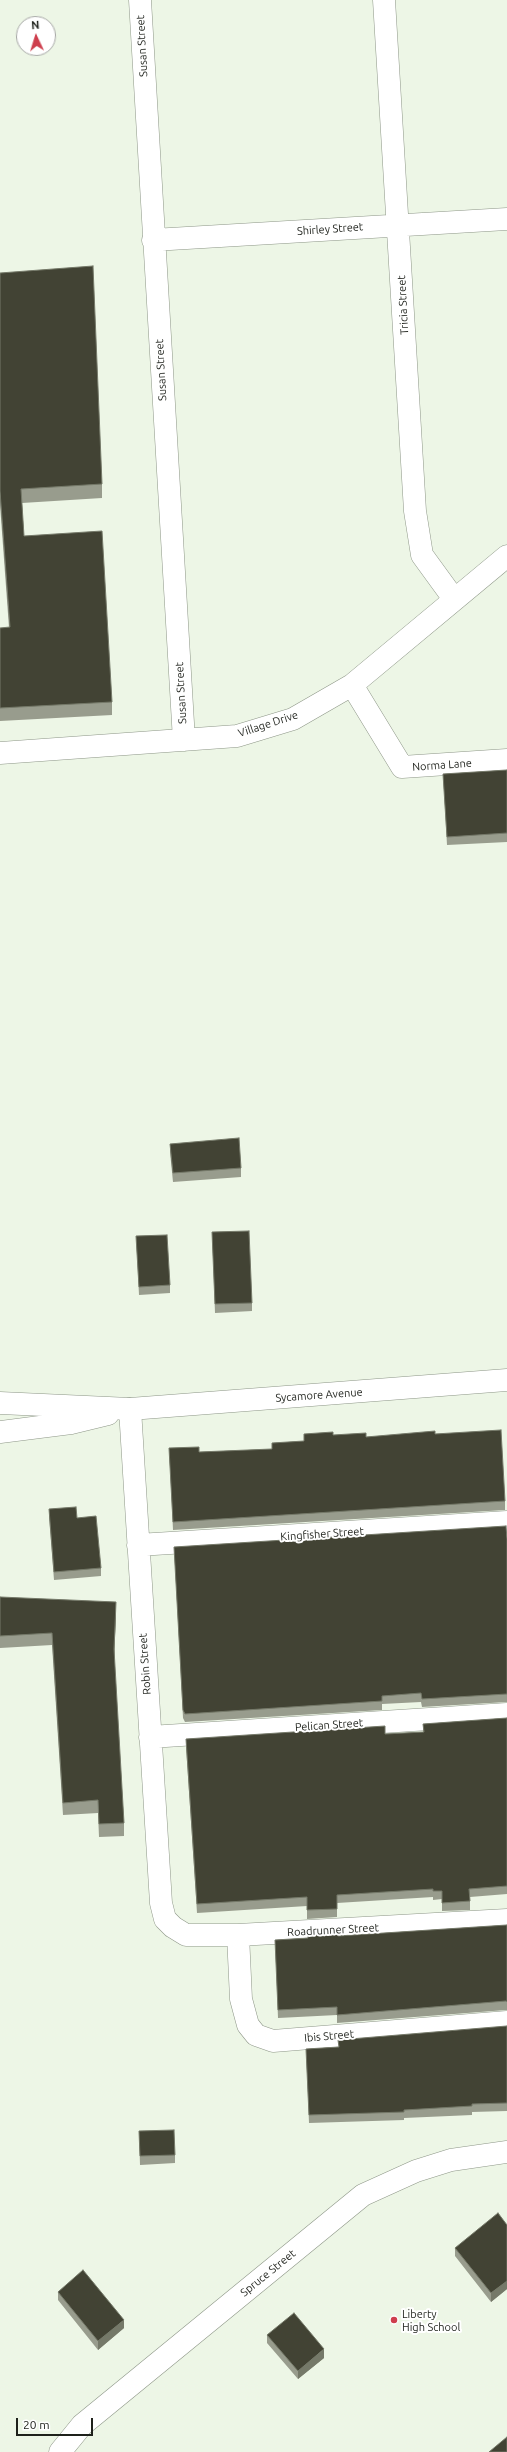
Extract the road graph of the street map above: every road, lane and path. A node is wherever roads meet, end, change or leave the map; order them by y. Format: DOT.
graph roads {
  1 [pos="140,0"];
  2 [pos="384,0"];
  3 [pos="507,219"];
  4 [pos="398,224"];
  5 [pos="153,240"];
  6 [pos="507,556"];
  7 [pos="454,599"];
  8 [pos="352,685"];
  9 [pos="184,740"];
  10 [pos="0,753"];
  11 [pos="507,760"];
  12 [pos="507,1380"];
  13 [pos="0,1402"];
  14 [pos="130,1409"];
  15 [pos="0,1432"];
  16 [pos="507,1522"];
  17 [pos="138,1546"];
  18 [pos="507,1714"];
  19 [pos="150,1736"];
  20 [pos="165,1919"];
  21 [pos="507,1920"];
  22 [pos="238,1935"];
  23 [pos="507,2022"];
  24 [pos="507,2152"];
  25 [pos="60,2452"];
  1 -- 5 [label="street, Susan Street"];
  2 -- 4 [label="street, Tricia Street"];
  3 -- 4 [label="street, Shirley Street"];
  4 -- 5 [label="street, Shirley Street"];
  4 -- 7 [label="street, Tricia Street"];
  5 -- 9 [label="street, Susan Street"];
  6 -- 7 [label="street, Village Drive"];
  7 -- 8 [label="street, Village Drive"];
  8 -- 9 [label="street, Village Drive"];
  8 -- 11 [label="street, Norma Lane"];
  9 -- 10 [label="street, Village Drive"];
  12 -- 14 [label="street, Sycamore Avenue"];
  13 -- 14 [label="street, Sycamore Avenue"];
  14 -- 15 [label="street, Sycamore Avenue"];
  14 -- 17 [label="street, Robin Street"];
  16 -- 17 [label="street, Kingfisher Street"];
  17 -- 19 [label="street, Robin Street"];
  18 -- 19 [label="street, Pelican Street"];
  19 -- 20 [label="street, Robin Street"];
  20 -- 22 [label="street, Roadrunner Street"];
  21 -- 22 [label="street, Roadrunner Street"];
  22 -- 23 [label="street, Ibis Street"];
  24 -- 25 [label="street, Spruce Street"];
}
